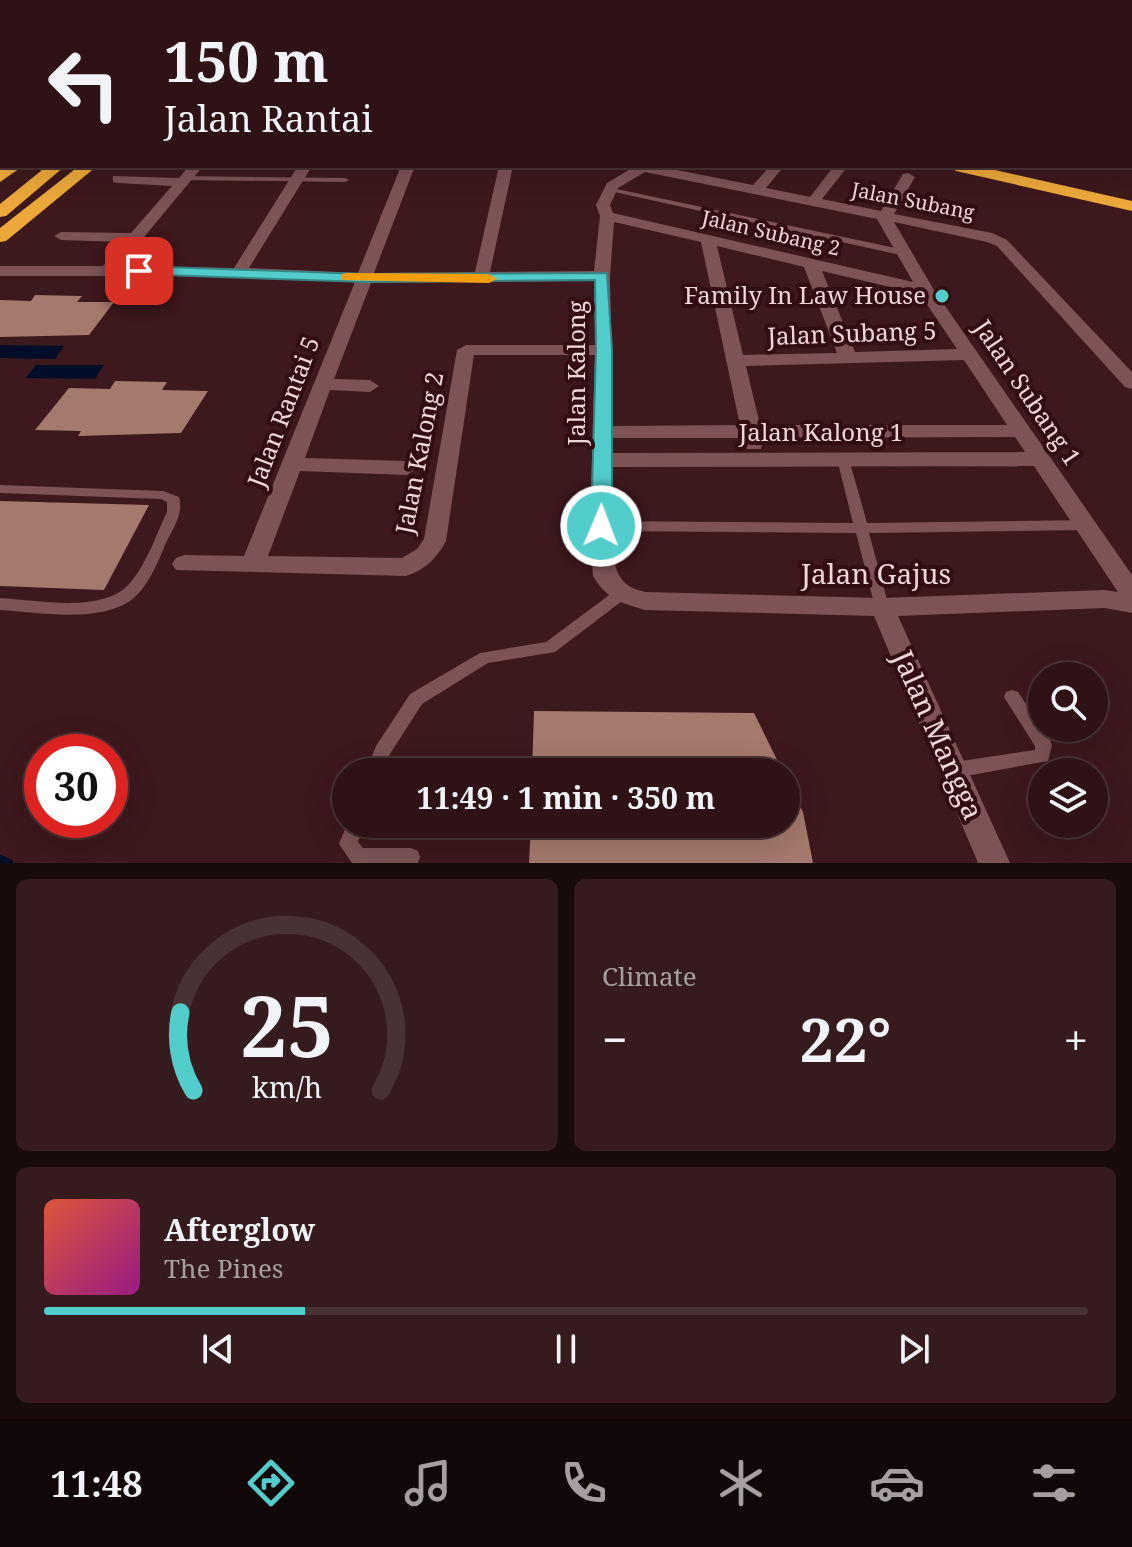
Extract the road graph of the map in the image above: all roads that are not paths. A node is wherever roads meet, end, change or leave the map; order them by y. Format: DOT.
graph roads {
  1 [pos="32,168"];
  2 [pos="55,168"];
  3 [pos="65,168"];
  4 [pos="86,168"];
  5 [pos="304,168"];
  6 [pos="407,168"];
  7 [pos="506,168"];
  8 [pos="636,168"];
  9 [pos="649,168"];
  10 [pos="705,168"];
  11 [pos="775,168"];
  12 [pos="839,168"];
  13 [pos="965,168"];
  14 [pos="1038,168"];
  15 [pos="188,175"];
  16 [pos="908,177"];
  17 [pos="697,178"];
  18 [pos="118,179"];
  19 [pos="296,180"];
  20 [pos="345,180"];
  21 [pos="610,189"];
  22 [pos="757,190"];
  23 [pos="1132,190"];
  24 [pos="0,193"];
  25 [pos="813,202"];
  26 [pos="1132,206"];
  27 [pos="0,215"];
  28 [pos="607,216"];
  29 [pos="884,218"];
  30 [pos="61,236"];
  31 [pos="0,237"];
  32 [pos="136,238"];
  33 [pos="708,238"];
  34 [pos="905,253"];
  35 [pos="811,263"];
  36 [pos="108,270"];
  37 [pos="0,271"];
  38 [pos="239,272"];
  39 [pos="602,276"];
  40 [pos="365,278"];
  41 [pos="481,279"];
  42 [pos="926,290"];
  43 [pos="604,350"];
  44 [pos="969,354"];
  45 [pos="848,358"];
  46 [pos="736,361"];
  47 [pos="1132,383"];
  48 [pos="323,384"];
  49 [pos="370,386"];
  50 [pos="1021,431"];
  51 [pos="603,432"];
  52 [pos="751,432"];
  53 [pos="843,459"];
  54 [pos="1039,459"];
  55 [pos="603,460"];
  56 [pos="757,460"];
  57 [pos="292,464"];
  58 [pos="407,468"];
  59 [pos="0,489"];
  60 [pos="1086,525"];
  61 [pos="601,526"];
  62 [pos="861,528"];
  63 [pos="184,564"];
  64 [pos="253,564"];
  65 [pos="621,594"];
  66 [pos="1132,594"];
  67 [pos="0,604"];
  68 [pos="1132,604"];
  69 [pos="882,607"];
  70 [pos="1012,697"];
  71 [pos="380,758"];
  72 [pos="955,770"];
  73 [pos="350,838"];
  74 [pos="411,857"];
  75 [pos="994,863"];
  1 -- 24 [label="highway"];
  2 -- 27 [label="highway"];
  3 -- 27 [label="highway"];
  4 -- 31 [label="highway"];
  5 -- 19 [label="street"];
  6 -- 40 [label="street, Jalan Rantai 5"];
  7 -- 41 [label="street"];
  8 -- 21 [label="street"];
  9 -- 17 [label="street, Jalan Subang"];
  10 -- 17 [label="street"];
  11 -- 22 [label="street"];
  12 -- 25 [label="street"];
  13 -- 26 [label="highway"];
  14 -- 23 [label="highway"];
  15 -- 18 [label="street"];
  15 -- 19 [label="lane"];
  15 -- 32 [label="street"];
  16 -- 29 [label="street"];
  17 -- 22 [label="street, Jalan Subang"];
  19 -- 20 [label="lane"];
  19 -- 38 [label="street"];
  21 -- 28 [label="street, Jalan Kalong"];
  21 -- 34 [label="lane"];
  22 -- 25 [label="street, Jalan Subang"];
  25 -- 29 [label="street, Jalan Subang"];
  28 -- 33 [label="street, Jalan Subang 2"];
  28 -- 39 [label="street, Jalan Kalong"];
  29 -- 34 [label="street, Jalan Subang 1"];
  29 -- 47 [label="street, Jalan Subang"];
  30 -- 32 [label="street"];
  32 -- 36 [label="street"];
  33 -- 35 [label="street, Jalan Subang 2"];
  33 -- 46 [label="street"];
  34 -- 42 [label="street, Jalan Subang 1"];
  35 -- 42 [label="street, Jalan Subang 2"];
  35 -- 45 [label="street"];
  36 -- 37 [label="street"];
  36 -- 38 [label="street"];
  38 -- 40 [label="street"];
  39 -- 41 [label="street"];
  39 -- 43 [label="street, Jalan Kalong"];
  40 -- 41 [label="street"];
  40 -- 48 [label="street, Jalan Rantai 5"];
  42 -- 44 [label="street, Jalan Subang 1"];
  43 -- 51 [label="street, Jalan Kalong"];
  43 -- 64 [label="street, Jalan Kalong 2"];
  44 -- 45 [label="street, Jalan Subang 5"];
  44 -- 50 [label="street, Jalan Subang 1"];
  45 -- 46 [label="street, Jalan Subang 5"];
  46 -- 52 [label="street"];
  48 -- 49 [label="street"];
  48 -- 57 [label="street, Jalan Rantai 5"];
  50 -- 52 [label="street, Jalan Kalong 1"];
  50 -- 54 [label="street, Jalan Subang 1"];
  51 -- 52 [label="street, Jalan Kalong 1"];
  51 -- 55 [label="street, Jalan Kalong"];
  52 -- 56 [label="street"];
  53 -- 54 [label="street, Jalan Kalong 1"];
  53 -- 56 [label="street, Jalan Kalong 1"];
  53 -- 62 [label="lane"];
  54 -- 60 [label="street, Jalan Subang 1"];
  55 -- 56 [label="street, Jalan Kalong 1"];
  55 -- 61 [label="street, Jalan Kalong"];
  57 -- 58 [label="street"];
  57 -- 64 [label="street, Jalan Rantai 5"];
  59 -- 67 [label="lane"];
  60 -- 62 [label="lane"];
  60 -- 66 [label="street, Jalan Subang 1"];
  61 -- 62 [label="lane"];
  61 -- 65 [label="street, Jalan Kalong"];
  62 -- 69 [label="lane"];
  63 -- 64 [label="street, Jalan Kalong 2"];
  65 -- 69 [label="street, Jalan Gajus"];
  65 -- 71 [label="lane"];
  68 -- 69 [label="street, Jalan Gajus"];
  69 -- 72 [label="street, Jalan Mangga"];
  70 -- 72 [label="lane"];
  72 -- 75 [label="street, Jalan Mangga"];
  73 -- 74 [label="lane"];
}
